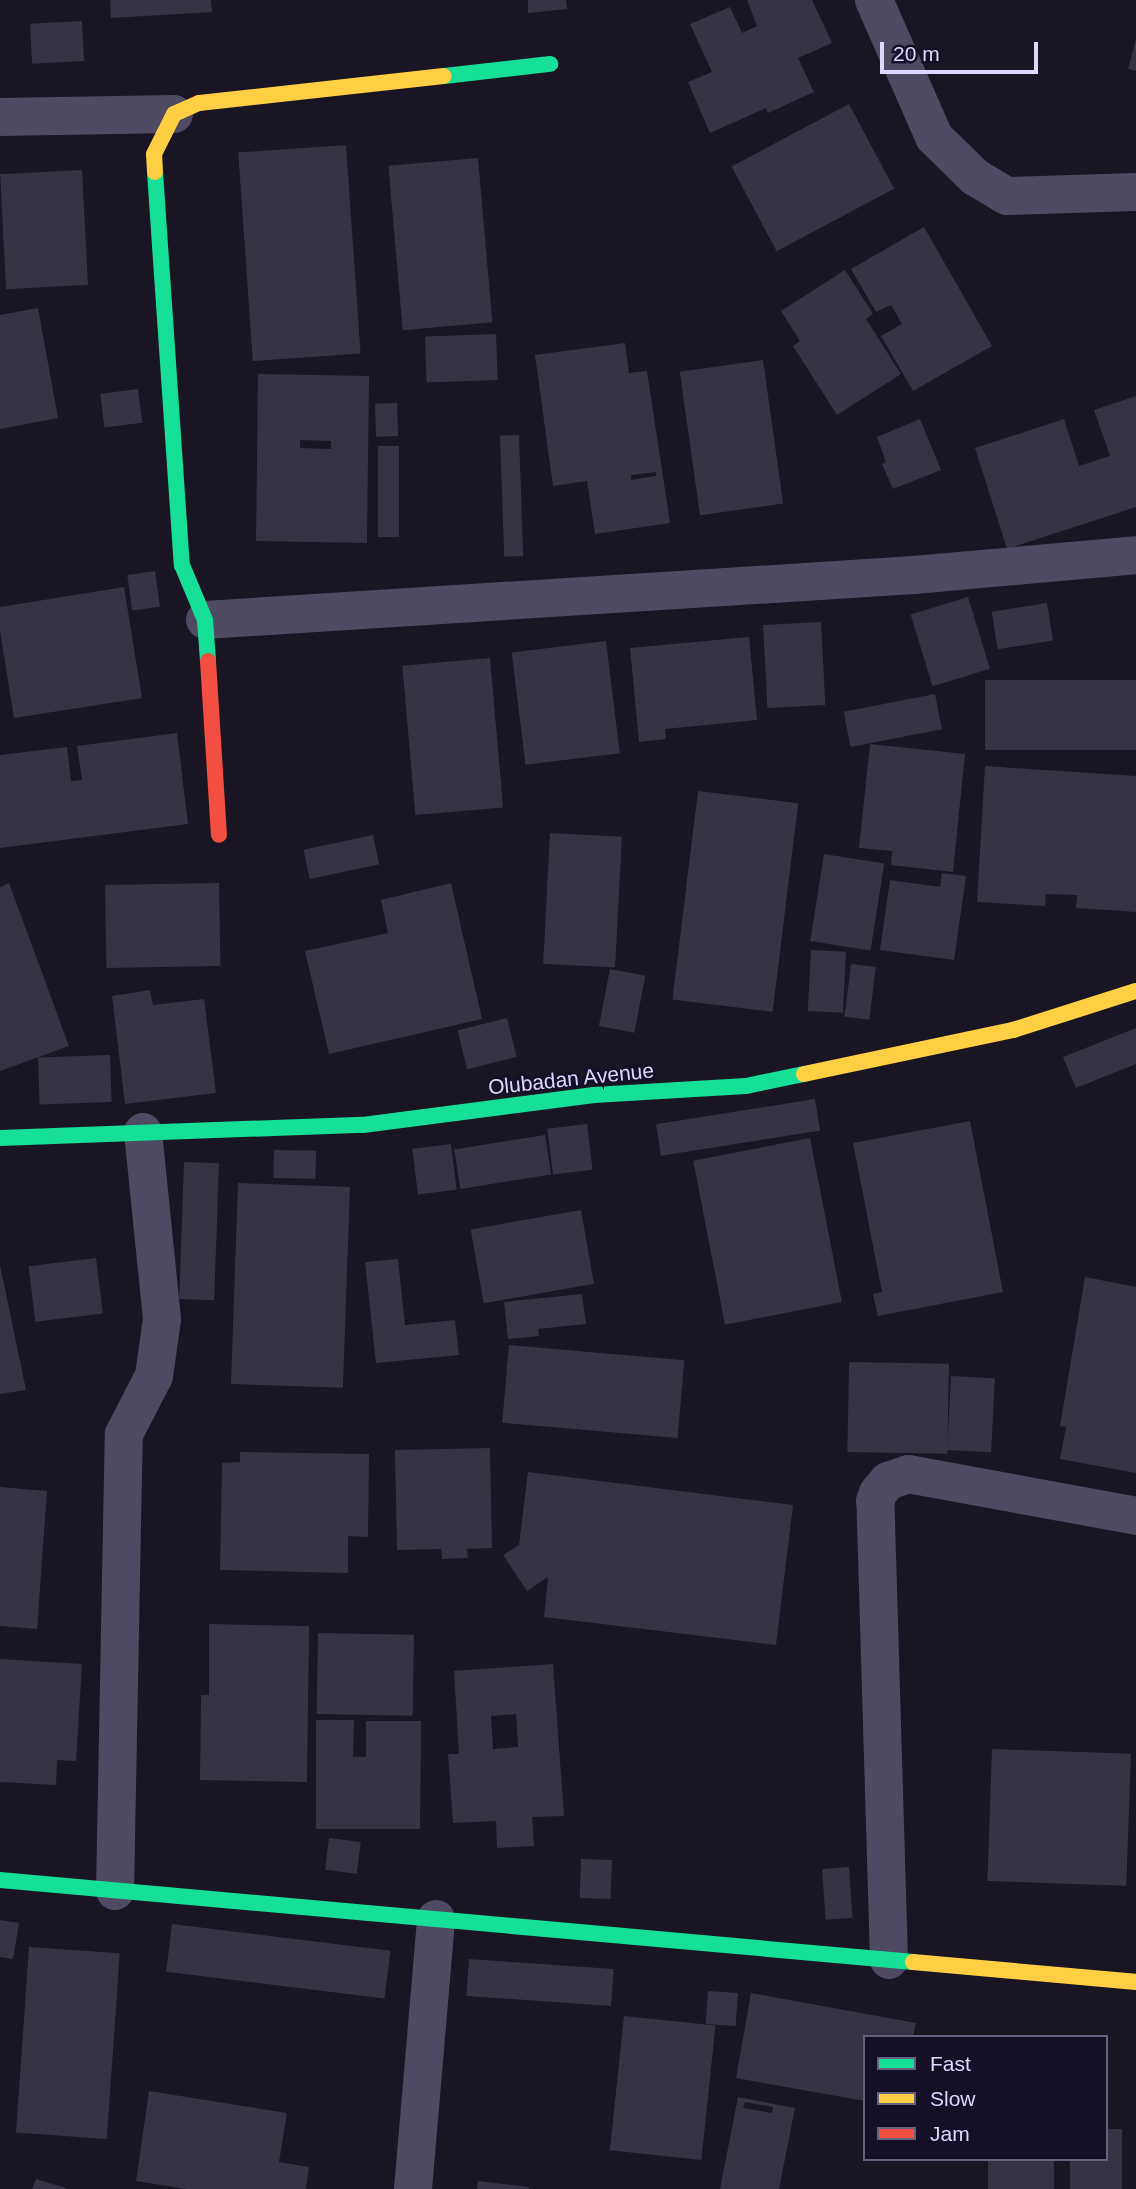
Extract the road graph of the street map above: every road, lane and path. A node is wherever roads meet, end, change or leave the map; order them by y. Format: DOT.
graph roads {
  1 [pos="874,0"];
  2 [pos="550,64"];
  3 [pos="174,114"];
  4 [pos="0,117"];
  5 [pos="1136,192"];
  6 [pos="1136,555"];
  7 [pos="205,620"];
  8 [pos="219,835"];
  9 [pos="1136,992"];
  10 [pos="143,1132"];
  11 [pos="0,1138"];
  12 [pos="1136,1516"];
  13 [pos="0,1880"];
  14 [pos="115,1891"];
  15 [pos="436,1919"];
  16 [pos="889,1960"];
  17 [pos="1136,1982"];
  18 [pos="413,2189"];
  1 -- 5 [label="street"];
  2 -- 3 [label="street"];
  3 -- 4 [label="street"];
  3 -- 7 [label="street"];
  6 -- 7 [label="street"];
  7 -- 8 [label="street"];
  9 -- 10 [label="street, Olubadan Avenue"];
  10 -- 11 [label="street, Olubadan Avenue"];
  10 -- 14 [label="street"];
  12 -- 16 [label="street"];
  13 -- 14 [label="street"];
  14 -- 15 [label="street"];
  15 -- 16 [label="street"];
  15 -- 18 [label="street"];
  16 -- 17 [label="street"];
}
